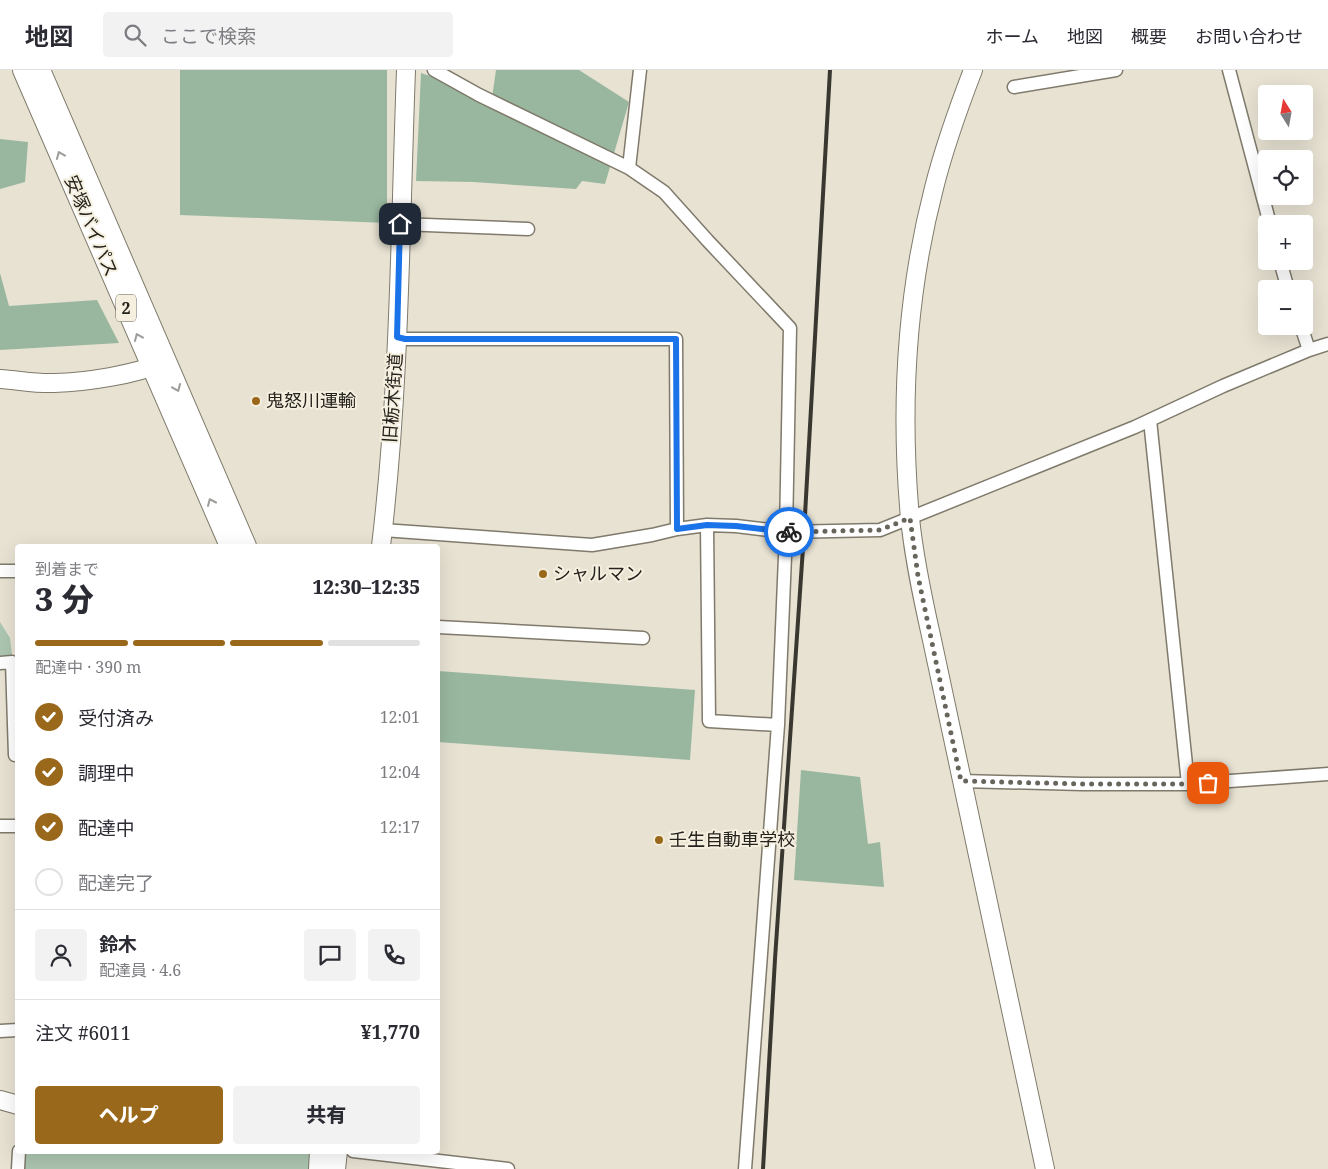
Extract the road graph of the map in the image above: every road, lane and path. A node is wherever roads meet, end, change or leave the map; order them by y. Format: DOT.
graph roads {
  1 [pos="23,70"];
  2 [pos="40,70"];
  3 [pos="406,70"];
  4 [pos="434,70"];
  5 [pos="640,70"];
  6 [pos="973,70"];
  7 [pos="1116,70"];
  8 [pos="1230,70"];
  9 [pos="1014,87"];
  10 [pos="629,168"];
  11 [pos="1268,215"];
  12 [pos="400,224"];
  13 [pos="528,229"];
  14 [pos="1304,335"];
  15 [pos="397,337"];
  16 [pos="1328,344"];
  17 [pos="1309,350"];
  18 [pos="159,365"];
  19 [pos="0,379"];
  20 [pos="1150,420"];
  21 [pos="910,518"];
  22 [pos="707,525"];
  23 [pos="677,529"];
  24 [pos="786,532"];
  25 [pos="382,538"];
  26 [pos="229,544"];
  27 [pos="245,544"];
  28 [pos="0,571"];
  29 [pos="15,571"];
  30 [pos="440,627"];
  31 [pos="643,638"];
  32 [pos="0,663"];
  33 [pos="15,689"];
  34 [pos="778,725"];
  35 [pos="1328,774"];
  36 [pos="961,781"];
  37 [pos="1188,784"];
  38 [pos="0,826"];
  39 [pos="15,826"];
  40 [pos="0,1030"];
  41 [pos="15,1030"];
  42 [pos="0,1100"];
  43 [pos="15,1104"];
  44 [pos="19,1154"];
  45 [pos="320,1154"];
  46 [pos="337,1154"];
  47 [pos="377,1154"];
  48 [pos="471,1166"];
  49 [pos="18,1169"];
  50 [pos="319,1169"];
  51 [pos="335,1169"];
  52 [pos="508,1169"];
  53 [pos="745,1169"];
  54 [pos="1045,1169"];
  18 -- 1 [label="main road, 安塚バイパス / 2, one-way"];
  2 -- 18 [label="main road, 安塚バイパス / 2"];
  3 -- 12 [label="street, 旧栃木街道"];
  4 -- 10 [label="street"];
  5 -- 10 [label="street"];
  6 -- 21 [label="street"];
  7 -- 9 [label="street"];
  8 -- 11 [label="street"];
  10 -- 24 [label="street"];
  12 -- 13 [label="street"];
  12 -- 15 [label="street, 旧栃木街道"];
  14 -- 17 [label="street"];
  15 -- 23 [label="street"];
  15 -- 25 [label="street, 旧栃木街道"];
  16 -- 17 [label="street"];
  17 -- 20 [label="street"];
  18 -- 19 [label="street"];
  26 -- 18 [label="main road, 安塚バイパス / 2, one-way"];
  18 -- 27 [label="main road, 安塚バイパス / 2, one-way"];
  20 -- 21 [label="street"];
  20 -- 37 [label="street"];
  21 -- 24 [label="street"];
  21 -- 36 [label="street"];
  22 -- 23 [label="street"];
  22 -- 24 [label="street"];
  22 -- 34 [label="street"];
  23 -- 25 [label="street"];
  24 -- 34 [label="street"];
  28 -- 29 [label="street"];
  30 -- 31 [label="street"];
  32 -- 33 [label="street"];
  34 -- 53 [label="street"];
  35 -- 37 [label="street"];
  36 -- 37 [label="street"];
  36 -- 54 [label="street"];
  38 -- 39 [label="street"];
  40 -- 41 [label="street"];
  42 -- 43 [label="street"];
  44 -- 49 [label="street"];
  45 -- 50 [label="main road"];
  46 -- 51 [label="main road"];
  47 -- 48 [label="street"];
  48 -- 52 [label="street"];
}
